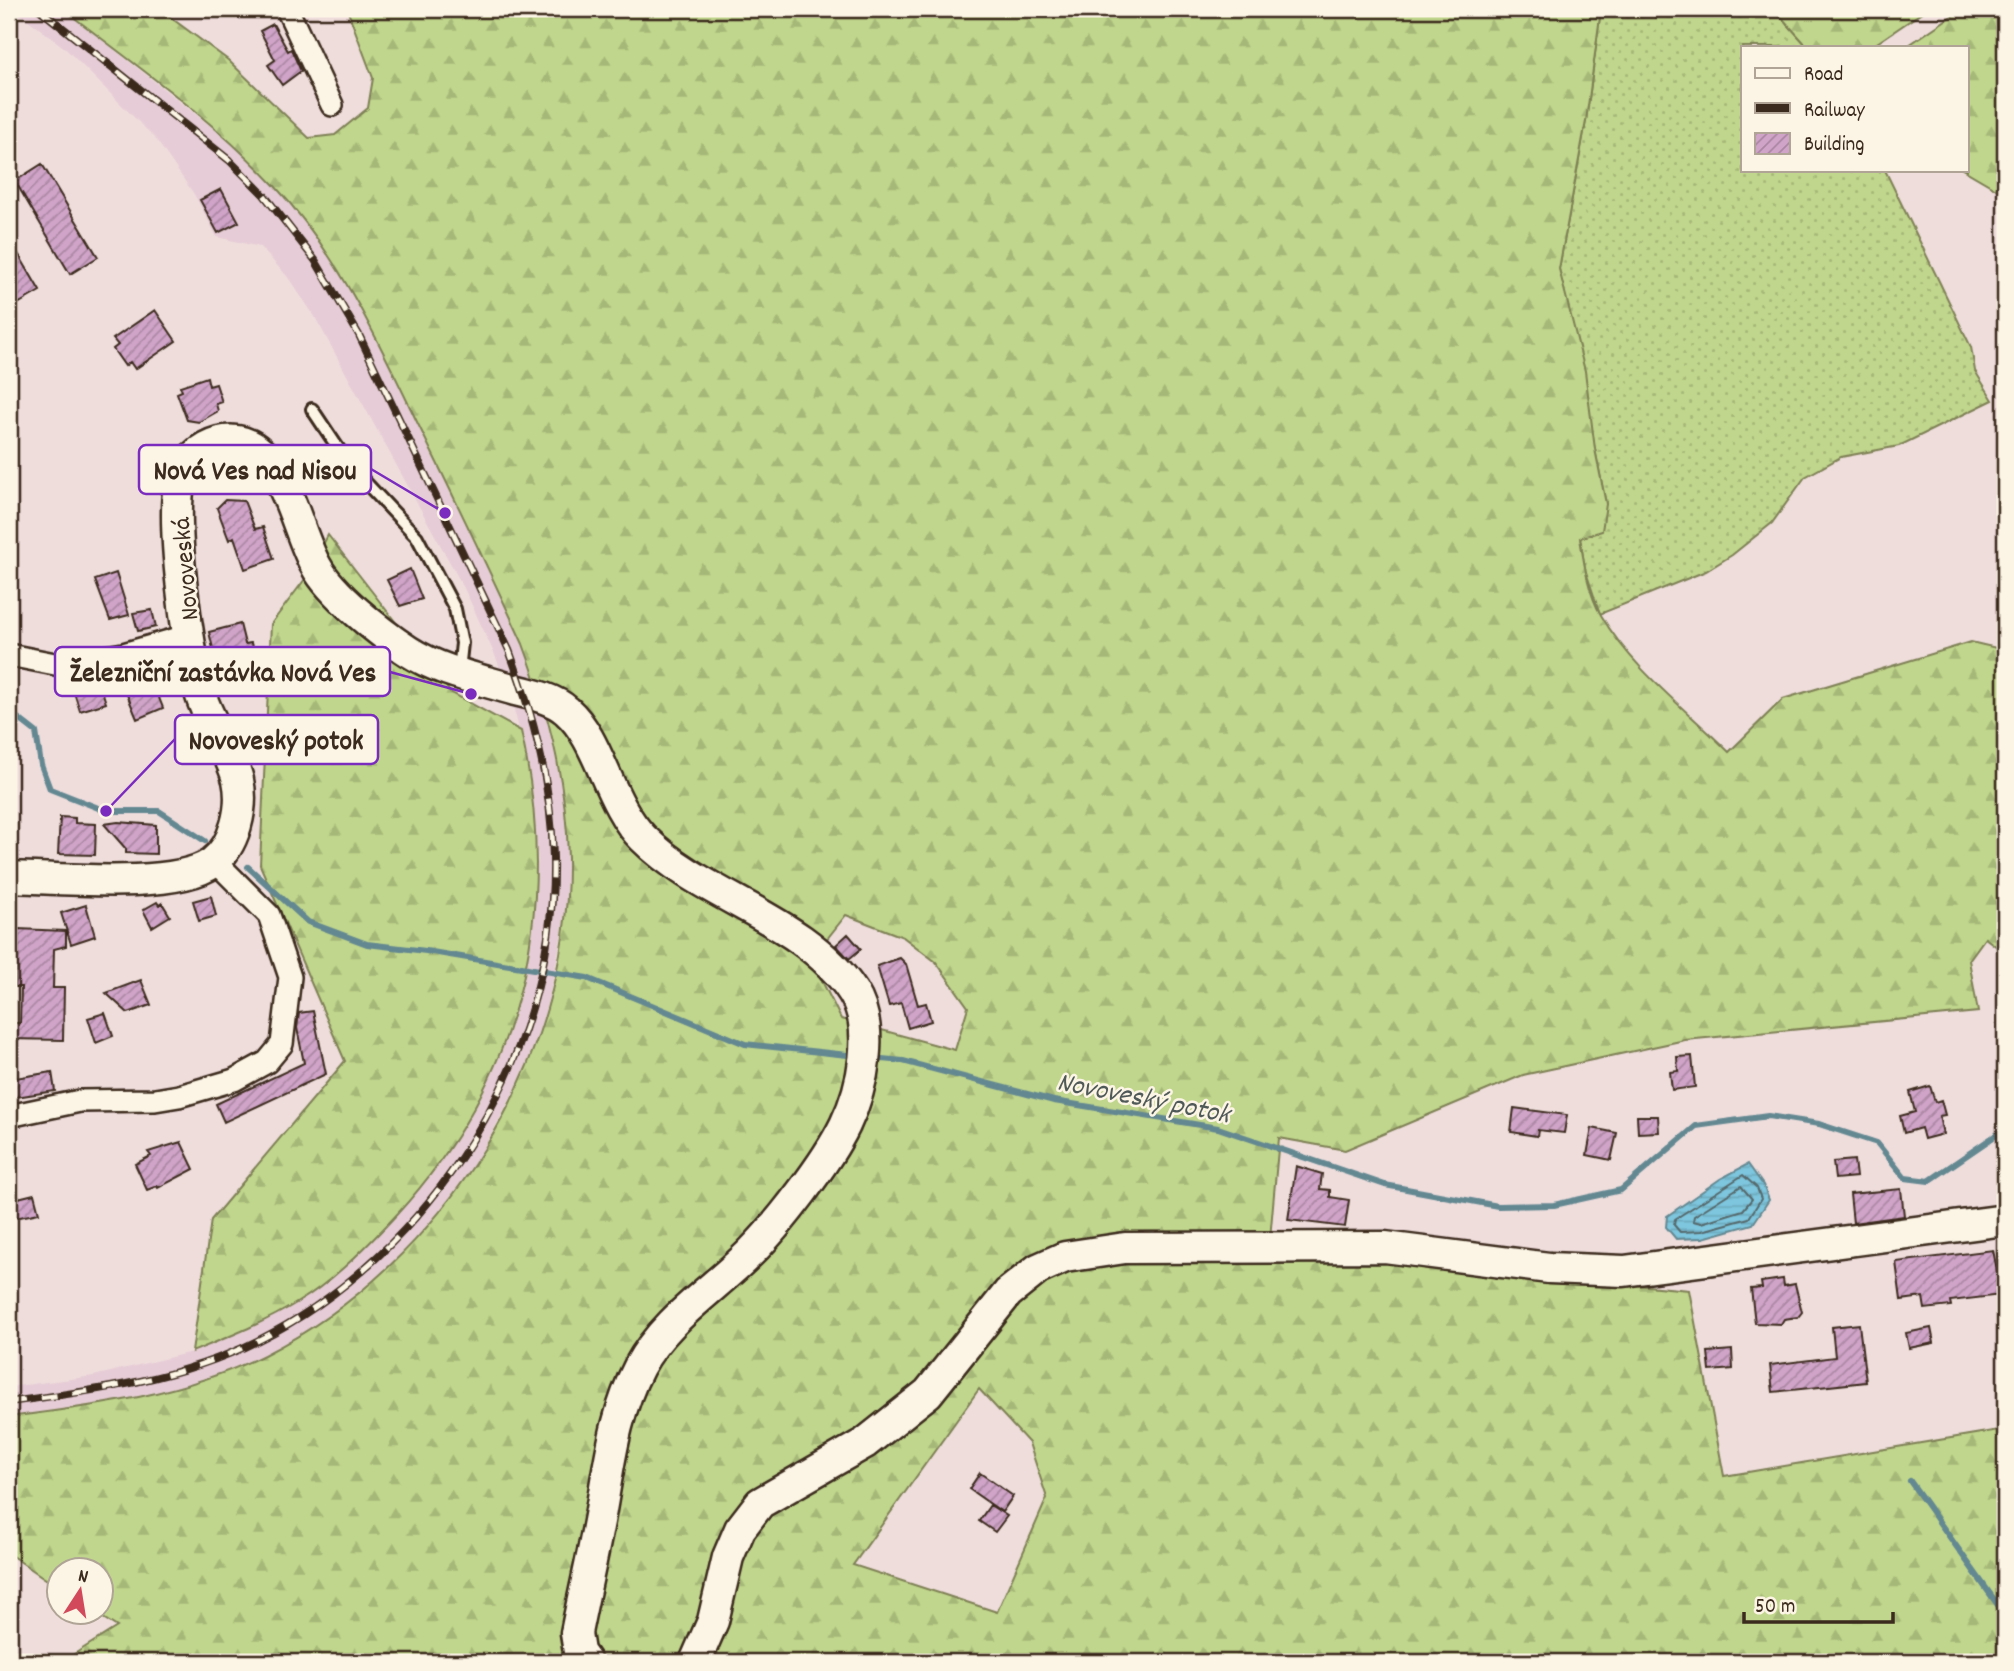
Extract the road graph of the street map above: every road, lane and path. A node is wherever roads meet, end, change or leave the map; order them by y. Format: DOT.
graph roads {
  1 [pos="287,9"];
  2 [pos="332,105"];
  3 [pos="312,409"];
  4 [pos="190,635"];
  5 [pos="9,655"];
  6 [pos="458,674"];
  7 [pos="215,861"];
  8 [pos="9,877"];
  9 [pos="9,1116"];
  10 [pos="2005,1220"];
  11 [pos="586,1662"];
  12 [pos="695,1662"];
  1 -- 2 [label="street"];
  3 -- 6 [label="lane"];
  4 -- 5 [label="street"];
  4 -- 6 [label="street, Novoveská"];
  4 -- 7 [label="street, Novoveská"];
  6 -- 11 [label="street, Novoveská"];
  7 -- 8 [label="street"];
  7 -- 9 [label="street"];
  10 -- 12 [label="street"];
}
